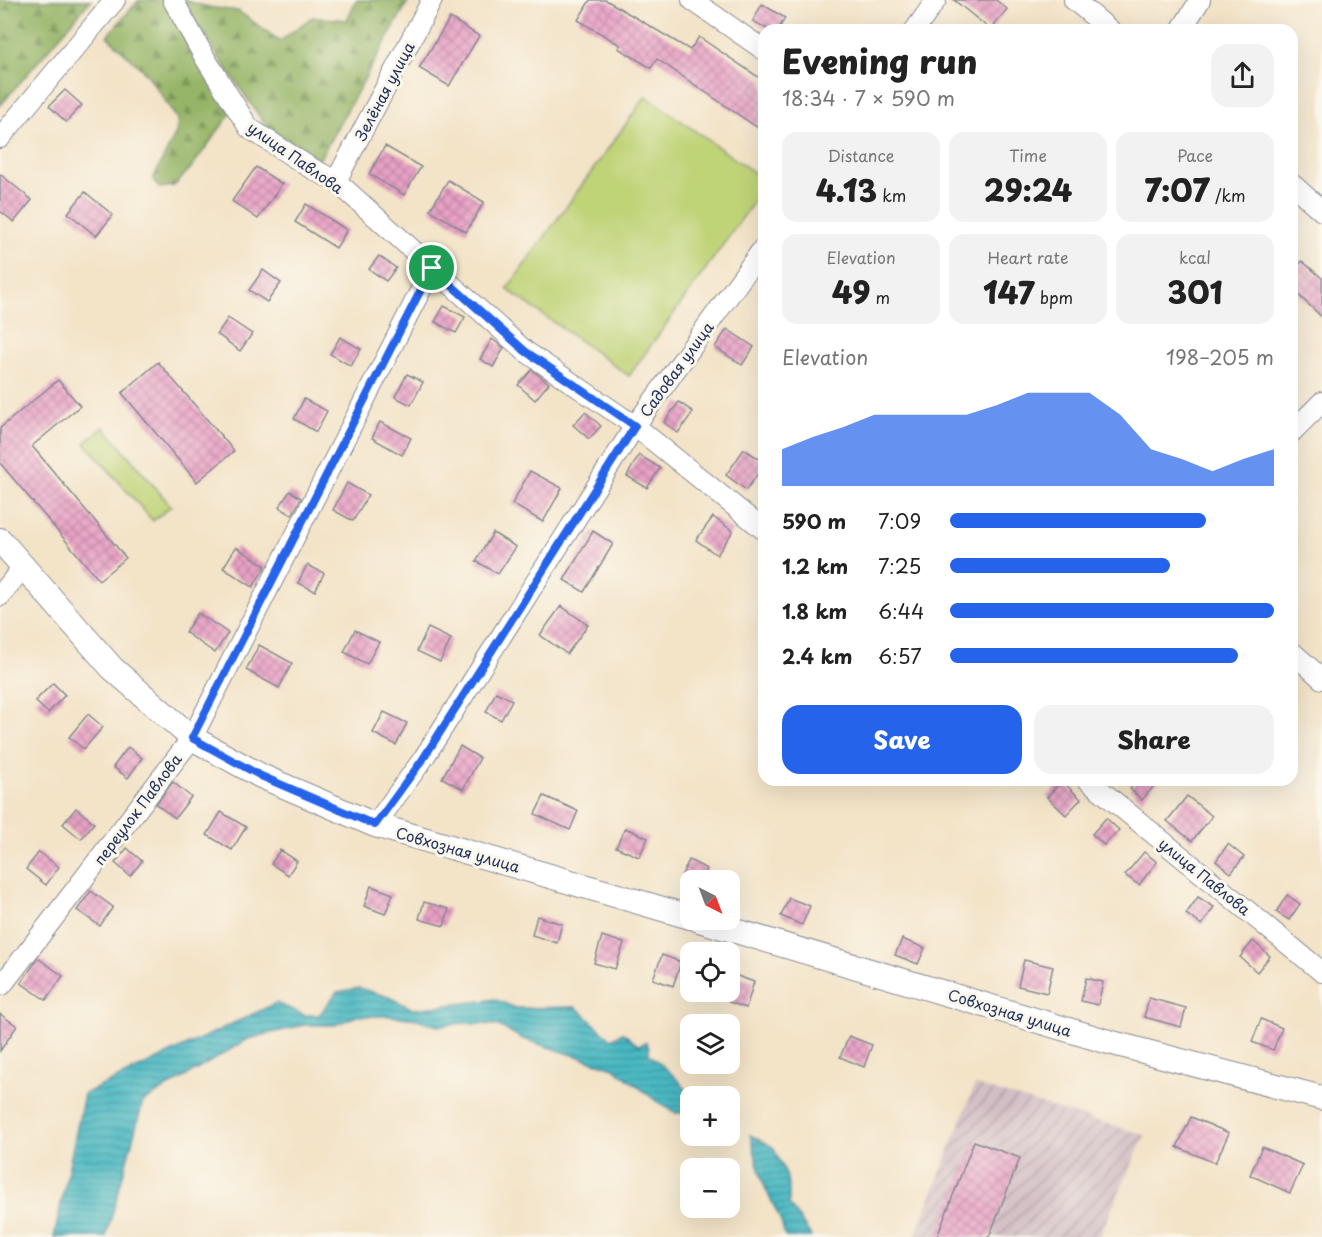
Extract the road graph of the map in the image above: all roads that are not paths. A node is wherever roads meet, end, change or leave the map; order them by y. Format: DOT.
graph roads {
  1 [pos="115,0"];
  2 [pos="173,0"];
  3 [pos="432,0"];
  4 [pos="692,0"];
  5 [pos="936,0"];
  6 [pos="1074,0"];
  7 [pos="1200,0"];
  8 [pos="919,24"];
  9 [pos="1103,24"];
  10 [pos="1185,24"];
  11 [pos="758,46"];
  12 [pos="0,138"];
  13 [pos="336,181"];
  14 [pos="1298,189"];
  15 [pos="1322,211"];
  16 [pos="758,255"];
  17 [pos="432,268"];
  18 [pos="1322,402"];
  19 [pos="635,426"];
  20 [pos="1298,426"];
  21 [pos="758,525"];
  22 [pos="0,540"];
  23 [pos="23,567"];
  24 [pos="0,596"];
  25 [pos="1298,657"];
  26 [pos="1322,679"];
  27 [pos="192,738"];
  28 [pos="1095,786"];
  29 [pos="375,825"];
  30 [pos="680,914"];
  31 [pos="733,930"];
  32 [pos="1322,972"];
  33 [pos="2,985"];
  34 [pos="1322,1098"];
  1 -- 12 [label="street"];
  2 -- 13 [label="street, улица Павлова"];
  3 -- 13 [label="street, Зелёная улица"];
  4 -- 11 [label="street"];
  5 -- 8 [label="street"];
  6 -- 9 [label="street"];
  7 -- 10 [label="street"];
  13 -- 17 [label="street, улица Павлова"];
  14 -- 15 [label="street"];
  16 -- 19 [label="street, Садовая улица"];
  17 -- 19 [label="street, улица Павлова"];
  17 -- 27 [label="street, переулок Павлова"];
  18 -- 20 [label="street"];
  19 -- 21 [label="street, улица Павлова"];
  19 -- 29 [label="street, Садовая улица"];
  22 -- 23 [label="street, Совхозная улица"];
  23 -- 24 [label="street"];
  23 -- 27 [label="street, Совхозная улица"];
  25 -- 26 [label="street"];
  27 -- 29 [label="street, Совхозная улица"];
  27 -- 33 [label="street, переулок Павлова"];
  28 -- 32 [label="street, улица Павлова"];
  29 -- 30 [label="street, Совхозная улица"];
  31 -- 34 [label="street, Совхозная улица"];
}
